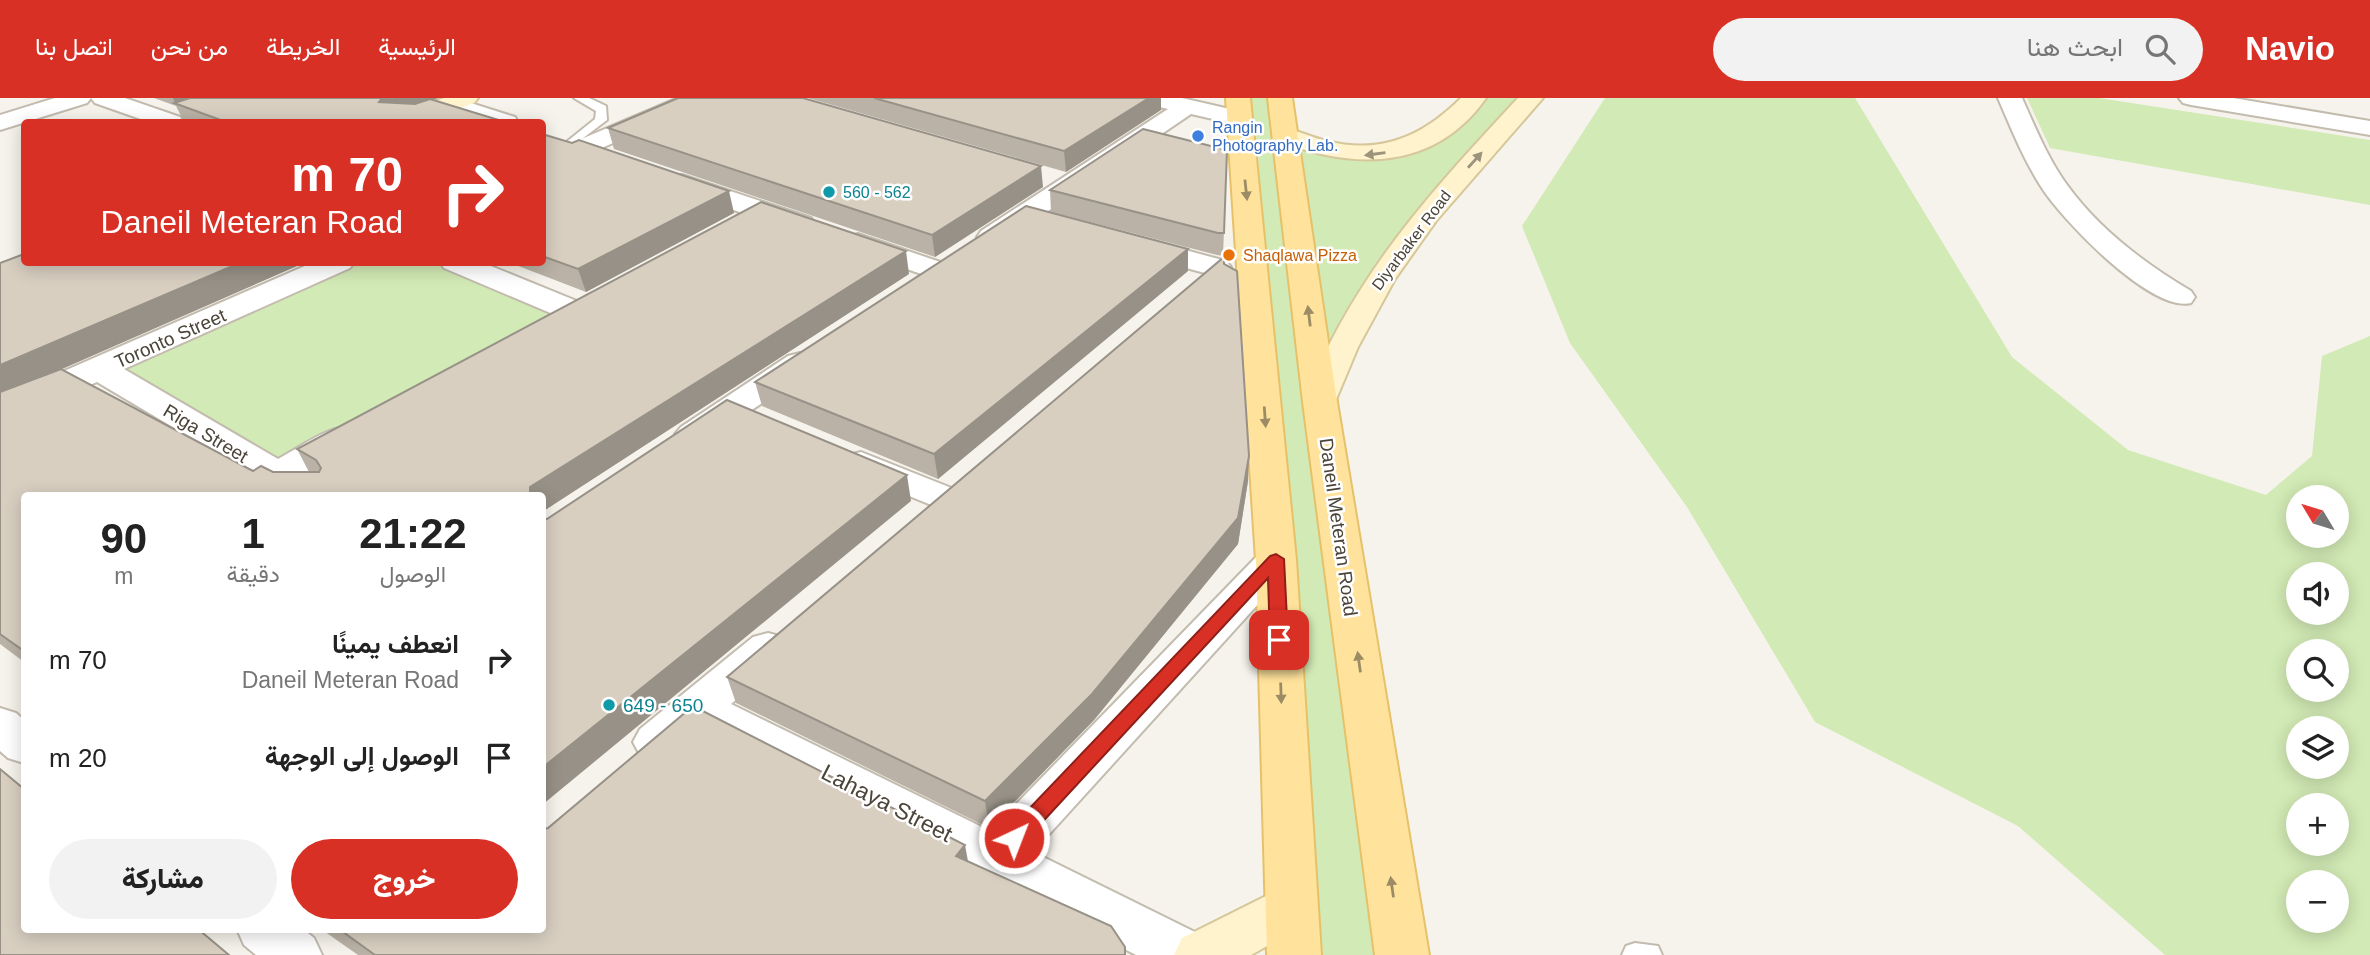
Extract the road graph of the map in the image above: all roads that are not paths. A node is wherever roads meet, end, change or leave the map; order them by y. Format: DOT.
graph roads {
  1 [pos="79,98"];
  2 [pos="103,98"];
  3 [pos="580,98"];
  4 [pos="698,98"];
  5 [pos="1151,98"];
  6 [pos="1280,98"];
  7 [pos="1474,98"];
  8 [pos="1531,98"];
  9 [pos="2010,98"];
  10 [pos="2191,98"];
  11 [pos="459,101"];
  12 [pos="1188,106"];
  13 [pos="1238,108"];
  14 [pos="175,119"];
  15 [pos="410,119"];
  16 [pos="499,119"];
  17 [pos="0,123"];
  18 [pos="2370,128"];
  19 [pos="1285,135"];
  20 [pos="546,136"];
  21 [pos="575,146"];
  22 [pos="620,162"];
  23 [pos="659,175"];
  24 [pos="765,211"];
  25 [pos="1023,215"];
  26 [pos="1062,226"];
  27 [pos="730,230"];
  28 [pos="1113,240"];
  29 [pos="956,259"];
  30 [pos="331,266"];
  31 [pos="466,266"];
  32 [pos="1235,267"];
  33 [pos="904,294"];
  34 [pos="1185,294"];
  35 [pos="2180,297"];
  36 [pos="542,332"];
  37 [pos="823,347"];
  38 [pos="99,369"];
  39 [pos="1320,402"];
  40 [pos="731,408"];
  41 [pos="0,412"];
  42 [pos="372,423"];
  43 [pos="769,424"];
  44 [pos="832,451"];
  45 [pos="664,453"];
  46 [pos="977,472"];
  47 [pos="275,475"];
  48 [pos="308,492"];
  49 [pos="946,499"];
  50 [pos="915,525"];
  51 [pos="1276,559"];
  52 [pos="791,629"];
  53 [pos="698,707"];
  54 [pos="625,768"];
  55 [pos="996,858"];
  56 [pos="1292,931"];
  57 [pos="268,933"];
  58 [pos="295,955"];
  59 [pos="1188,955"];
  60 [pos="1201,955"];
  61 [pos="1402,955"];
  62 [pos="1635,955"];
  63 [pos="1649,955"];
  1 -- 17 [label="street"];
  2 -- 14 [label="street"];
  3 -- 21 [label="lane"];
  4 -- 21 [label="street"];
  5 -- 12 [label="street"];
  6 -- 19 [label="main road, Daneil Meteran Road"];
  7 -- 19 [label="main road, one-way"];
  39 -- 8 [label="main road, Diyarbaker Road, one-way"];
  9 -- 35 [label="street"];
  10 -- 18 [label="street"];
  11 -- 15 [label="main road"];
  11 -- 16 [label="street"];
  12 -- 13 [label="street"];
  12 -- 25 [label="street"];
  13 -- 32 [label="main road, one-way"];
  39 -- 19 [label="main road, Daneil Meteran Road, one-way"];
  20 -- 21 [label="street"];
  21 -- 22 [label="street"];
  23 -- 24 [label="street"];
  24 -- 27 [label="street"];
  24 -- 29 [label="street"];
  25 -- 26 [label="street"];
  25 -- 29 [label="street"];
  28 -- 32 [label="street"];
  29 -- 33 [label="street"];
  30 -- 38 [label="street, Toronto Street"];
  31 -- 36 [label="street"];
  32 -- 34 [label="street"];
  32 -- 51 [label="main road, one-way"];
  37 -- 40 [label="street"];
  38 -- 41 [label="street, Toronto Street"];
  38 -- 47 [label="street, Riga Street"];
  61 -- 39 [label="main road, Daneil Meteran Road, one-way"];
  40 -- 43 [label="street"];
  40 -- 45 [label="street"];
  42 -- 47 [label="street"];
  44 -- 49 [label="street"];
  46 -- 49 [label="street"];
  47 -- 48 [label="street, Riga Street"];
  49 -- 50 [label="street"];
  51 -- 55 [label="street"];
  51 -- 56 [label="main road, one-way"];
  52 -- 53 [label="street"];
  53 -- 54 [label="street"];
  53 -- 55 [label="street, Lahaya Street"];
  55 -- 59 [label="street, Lahaya Street"];
  56 -- 60 [label="main road"];
  57 -- 58 [label="street"];
  62 -- 63 [label="lane"];
}
